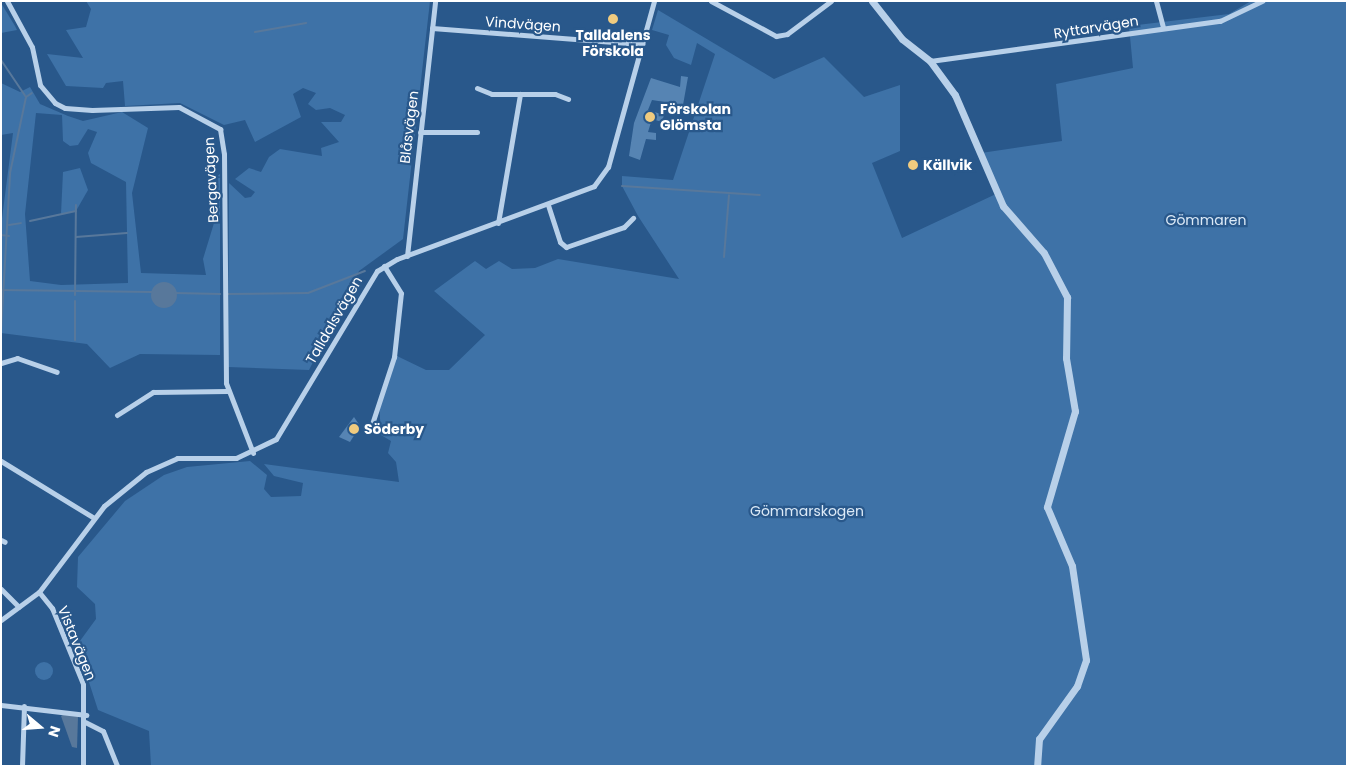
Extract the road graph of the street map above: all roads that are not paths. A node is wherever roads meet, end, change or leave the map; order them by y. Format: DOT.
graph roads {
  1 [pos="7,1"];
  2 [pos="435,1"];
  3 [pos="654,1"];
  4 [pos="711,1"];
  5 [pos="831,1"];
  6 [pos="872,1"];
  7 [pos="1156,1"];
  8 [pos="1262,1"];
  9 [pos="432,28"];
  10 [pos="1163,28"];
  11 [pos="642,44"];
  12 [pos="930,60"];
  13 [pos="477,88"];
  14 [pos="520,94"];
  15 [pos="568,99"];
  16 [pos="420,132"];
  17 [pos="477,132"];
  18 [pos="548,205"];
  19 [pos="633,218"];
  20 [pos="498,223"];
  21 [pos="407,256"];
  22 [pos="384,266"];
  23 [pos="1,363"];
  24 [pos="57,372"];
  25 [pos="227,391"];
  26 [pos="117,415"];
  27 [pos="372,424"];
  28 [pos="253,453"];
  29 [pos="1,461"];
  30 [pos="94,518"];
  31 [pos="1,589"];
  32 [pos="39,592"];
  33 [pos="19,607"];
  34 [pos="57,619"];
  35 [pos="1,620"];
  36 [pos="52,623"];
  37 [pos="1,705"];
  38 [pos="24,706"];
  39 [pos="86,715"];
  40 [pos="85,722"];
  41 [pos="22,766"];
  42 [pos="83,766"];
  43 [pos="117,766"];
  44 [pos="1037,766"];
  1 -- 25 [label="street, Bergavägen"];
  2 -- 9 [label="street, Blåsvägen"];
  3 -- 11 [label="street, Talldalsvägen"];
  4 -- 5 [label="street"];
  6 -- 12 [label="street"];
  7 -- 10 [label="street"];
  8 -- 10 [label="street, Ryttarvägen"];
  9 -- 11 [label="street, Vindvägen"];
  9 -- 16 [label="street, Blåsvägen"];
  10 -- 12 [label="street, Ryttarvägen"];
  11 -- 18 [label="street, Talldalsvägen"];
  12 -- 44 [label="street"];
  13 -- 14 [label="street"];
  14 -- 15 [label="street"];
  14 -- 20 [label="street"];
  16 -- 17 [label="street"];
  16 -- 21 [label="street, Blåsvägen"];
  18 -- 19 [label="street"];
  18 -- 20 [label="street, Talldalsvägen"];
  20 -- 21 [label="street, Talldalsvägen"];
  21 -- 22 [label="street, Talldalsvägen"];
  22 -- 27 [label="street"];
  22 -- 28 [label="street, Talldalsvägen"];
  23 -- 24 [label="street"];
  25 -- 26 [label="street"];
  25 -- 28 [label="street, Bergavägen"];
  28 -- 30 [label="street, Talldalsvägen"];
  29 -- 30 [label="street"];
  30 -- 32 [label="street, Talldalsvägen"];
  31 -- 33 [label="street"];
  32 -- 33 [label="street, Talldalsvägen"];
  32 -- 34 [label="street, Vistavägen"];
  33 -- 35 [label="street, Talldalsvägen"];
  34 -- 36 [label="street"];
  34 -- 39 [label="street, Vistavägen"];
  37 -- 38 [label="street"];
  38 -- 39 [label="street"];
  38 -- 41 [label="street"];
  39 -- 40 [label="street, Vistavägen"];
  40 -- 42 [label="street, Vistavägen"];
  40 -- 43 [label="street"];
}
